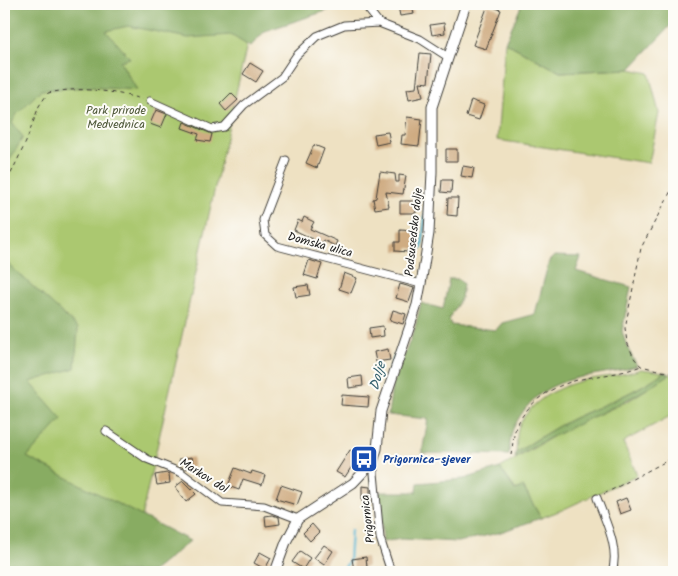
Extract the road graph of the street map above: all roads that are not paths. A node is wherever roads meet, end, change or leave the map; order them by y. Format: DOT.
graph roads {
  1 [pos="364,4"];
  2 [pos="466,4"];
  3 [pos="379,23"];
  4 [pos="448,57"];
  5 [pos="150,101"];
  6 [pos="286,160"];
  7 [pos="421,284"];
  8 [pos="106,431"];
  9 [pos="373,462"];
  10 [pos="597,498"];
  11 [pos="298,519"];
  12 [pos="275,572"];
  13 [pos="391,572"];
  14 [pos="612,572"];
  1 -- 3 [label="street"];
  2 -- 4 [label="street, Podsusedsko dolje"];
  3 -- 4 [label="street"];
  3 -- 5 [label="street"];
  4 -- 7 [label="street, Podsusedsko dolje"];
  6 -- 7 [label="street, Domska ulica"];
  7 -- 9 [label="street, Podsusedsko dolje"];
  8 -- 11 [label="street, Markov dol"];
  9 -- 11 [label="street"];
  9 -- 13 [label="street, Prigornica"];
  10 -- 14 [label="street"];
  11 -- 12 [label="street"];
}
